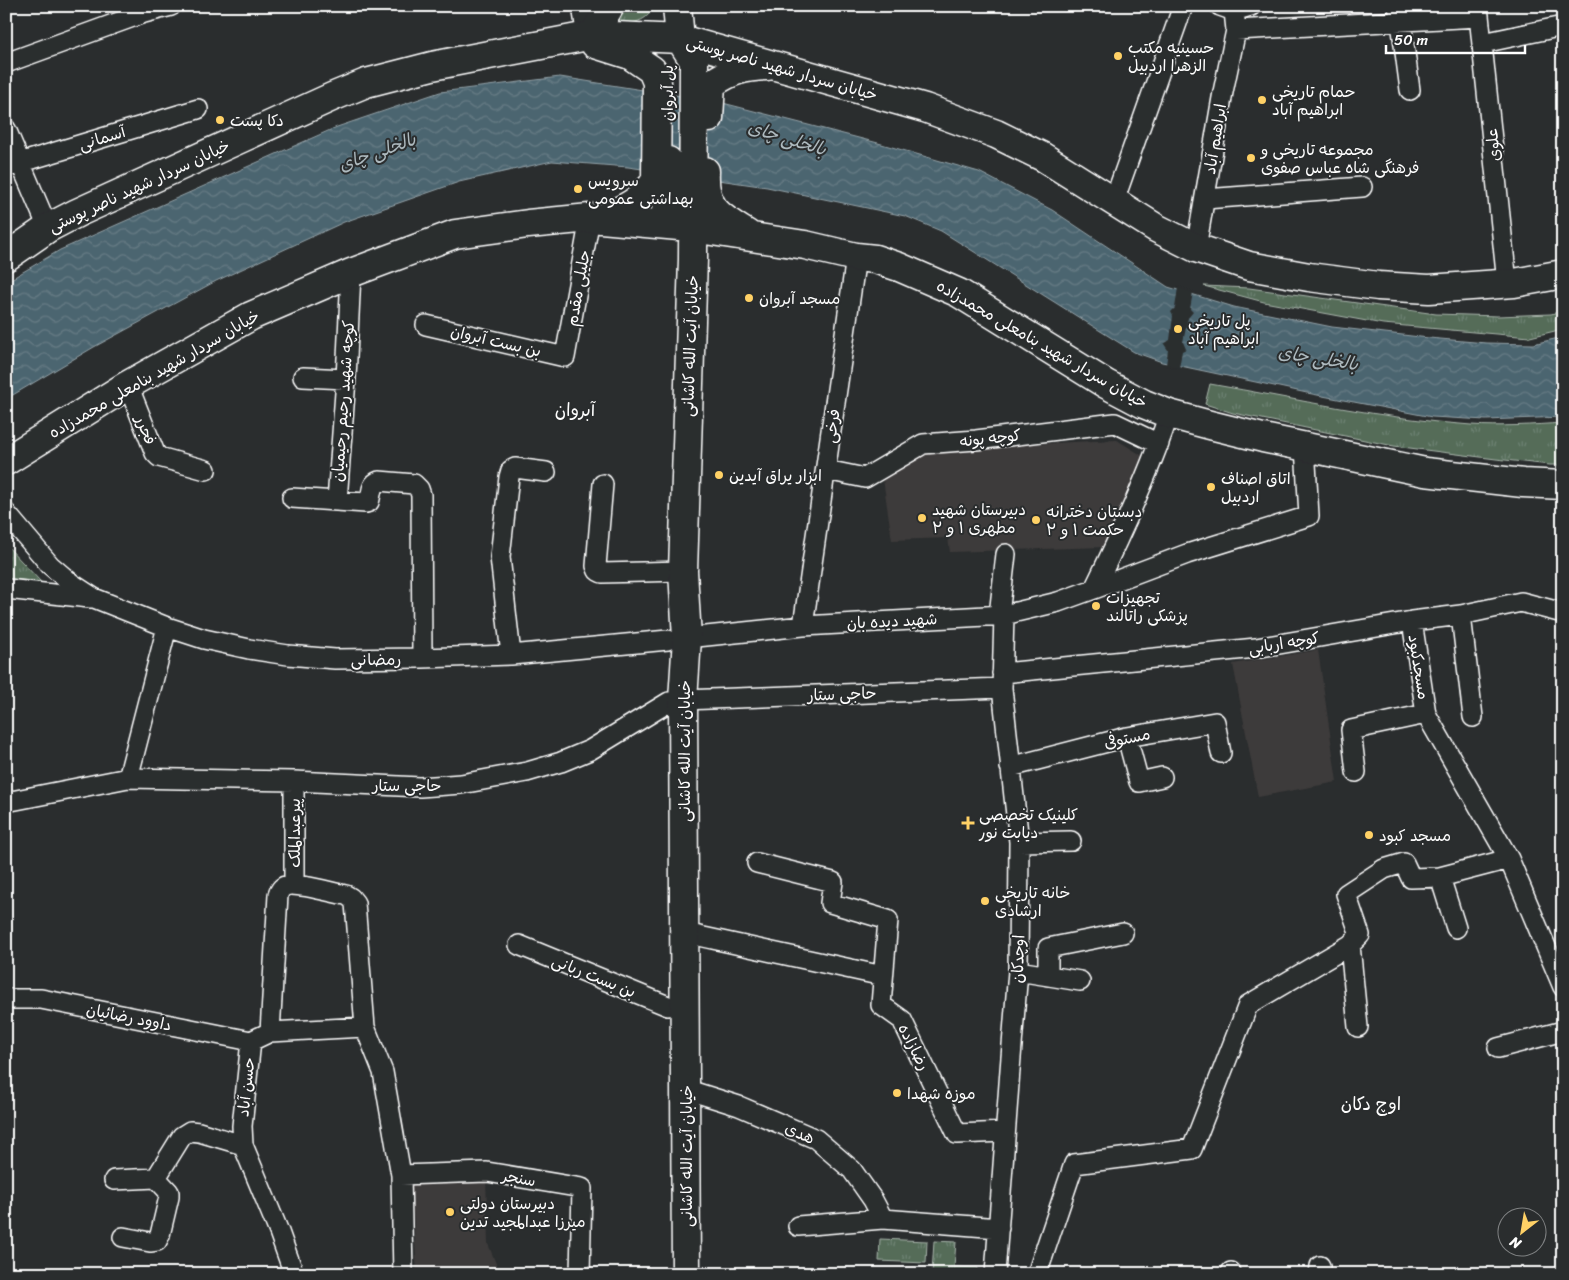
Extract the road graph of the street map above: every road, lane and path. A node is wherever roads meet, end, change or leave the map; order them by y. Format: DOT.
graph roads {
  1 [pos="171,6"];
  2 [pos="582,6"];
  3 [pos="610,6"];
  4 [pos="677,6"];
  5 [pos="1183,6"];
  6 [pos="1235,8"];
  7 [pos="143,10"];
  8 [pos="1478,12"];
  9 [pos="1399,14"];
  10 [pos="1563,26"];
  11 [pos="1236,30"];
  12 [pos="586,37"];
  13 [pos="680,39"];
  14 [pos="1482,43"];
  15 [pos="6,63"];
  16 [pos="775,66"];
  17 [pos="1410,90"];
  18 [pos="662,91"];
  19 [pos="702,93"];
  20 [pos="198,109"];
  21 [pos="6,129"];
  22 [pos="13,164"];
  23 [pos="680,184"];
  24 [pos="1362,187"];
  25 [pos="1205,199"];
  26 [pos="1114,201"];
  27 [pos="595,219"];
  28 [pos="665,224"];
  29 [pos="48,228"];
  30 [pos="694,228"];
  31 [pos="750,236"];
  32 [pos="1196,248"];
  33 [pos="856,257"];
  34 [pos="6,258"];
  35 [pos="351,273"];
  36 [pos="1563,274"];
  37 [pos="1507,283"];
  38 [pos="426,325"];
  39 [pos="565,357"];
  40 [pos="303,377"];
  41 [pos="346,379"];
  42 [pos="128,385"];
  43 [pos="1169,414"];
  44 [pos="1159,444"];
  45 [pos="1305,446"];
  46 [pos="6,461"];
  47 [pos="206,470"];
  48 [pos="826,470"];
  49 [pos="546,472"];
  50 [pos="603,484"];
  51 [pos="1563,485"];
  52 [pos="292,498"];
  53 [pos="337,501"];
  54 [pos="6,513"];
  55 [pos="1006,554"];
  56 [pos="675,571"];
  57 [pos="6,589"];
  58 [pos="1094,589"];
  59 [pos="94,598"];
  60 [pos="1563,613"];
  61 [pos="1461,615"];
  62 [pos="1002,616"];
  63 [pos="1412,621"];
  64 [pos="803,626"];
  65 [pos="168,627"];
  66 [pos="677,639"];
  67 [pos="511,655"];
  68 [pos="422,658"];
  69 [pos="1002,680"];
  70 [pos="676,701"];
  71 [pos="1426,714"];
  72 [pos="1473,717"];
  73 [pos="1127,737"];
  74 [pos="1221,753"];
  75 [pos="1010,767"];
  76 [pos="1356,772"];
  77 [pos="1162,777"];
  78 [pos="128,778"];
  79 [pos="294,781"];
  80 [pos="6,802"];
  81 [pos="1071,841"];
  82 [pos="1019,842"];
  83 [pos="1509,859"];
  84 [pos="757,863"];
  85 [pos="1440,876"];
  86 [pos="294,885"];
  87 [pos="1456,928"];
  88 [pos="685,933"];
  89 [pos="1124,933"];
  90 [pos="519,945"];
  91 [pos="1350,945"];
  92 [pos="1018,971"];
  93 [pos="883,976"];
  94 [pos="1048,976"];
  95 [pos="1080,980"];
  96 [pos="1563,987"];
  97 [pos="6,999"];
  98 [pos="668,1006"];
  99 [pos="1358,1026"];
  100 [pos="365,1027"];
  101 [pos="1563,1031"];
  102 [pos="270,1032"];
  103 [pos="251,1041"];
  104 [pos="1498,1048"];
  105 [pos="686,1089"];
  106 [pos="1005,1132"];
  107 [pos="244,1145"];
  108 [pos="401,1175"];
  109 [pos="156,1178"];
  110 [pos="114,1180"];
  111 [pos="883,1219"];
  112 [pos="798,1226"];
  113 [pos="999,1228"];
  114 [pos="123,1236"];
  115 [pos="294,1274"];
  116 [pos="403,1274"];
  117 [pos="580,1274"];
  118 [pos="686,1274"];
  119 [pos="995,1274"];
  120 [pos="1036,1274"];
  1 -- 7 [label="street"];
  2 -- 12 [label="street"];
  3 -- 12 [label="main road"];
  4 -- 13 [label="main road"];
  5 -- 26 [label="street"];
  6 -- 11 [label="street, ابراهیم آباد"];
  7 -- 15 [label="street"];
  8 -- 9 [label="street"];
  8 -- 14 [label="street, علوی"];
  9 -- 11 [label="street"];
  9 -- 17 [label="street"];
  10 -- 14 [label="street"];
  11 -- 25 [label="street, ابراهیم آباد"];
  12 -- 13 [label="main road, خیابان سردار شهید ناصر پوستی"];
  12 -- 18 [label="main road"];
  12 -- 29 [label="main road, خیابان سردار شهید ناصر پوستی"];
  13 -- 16 [label="main road, خیابان سردار شهید ناصر پوستی"];
  13 -- 18 [label="main road, پل آبروان"];
  13 -- 19 [label="main road, پل آبروان"];
  14 -- 37 [label="street, علوی"];
  16 -- 19 [label="main road"];
  16 -- 26 [label="main road, خیابان سردار شهید ناصر پوستی"];
  18 -- 23 [label="main road, پل آبروان"];
  19 -- 23 [label="main road, پل آبروان"];
  20 -- 22 [label="street, آسمانی"];
  21 -- 22 [label="street"];
  22 -- 29 [label="street"];
  23 -- 27 [label="main road"];
  23 -- 28 [label="main road, پل آبروان"];
  23 -- 30 [label="main road, پل آبروان"];
  23 -- 31 [label="main road"];
  24 -- 25 [label="street"];
  25 -- 32 [label="street, ابراهیم آباد"];
  26 -- 32 [label="main road, خیابان سردار شهید ناصر پوستی"];
  27 -- 28 [label="main road, خیابان سردار شهید بنامعلی محمدزاده"];
  27 -- 35 [label="main road, خیابان سردار شهید بنامعلی محمدزاده"];
  27 -- 39 [label="street, جلیلی مقدم"];
  28 -- 30 [label="main road, خیابان سردار شهید بنامعلی محمدزاده"];
  29 -- 34 [label="main road, خیابان سردار شهید ناصر پوستی"];
  30 -- 31 [label="main road, خیابان سردار شهید بنامعلی محمدزاده"];
  30 -- 56 [label="main road, خیابان آیت الله کاشانی"];
  31 -- 33 [label="main road, خیابان سردار شهید بنامعلی محمدزاده"];
  32 -- 37 [label="main road, خیابان سردار شهید ناصر پوستی"];
  33 -- 43 [label="main road, خیابان سردار شهید بنامعلی محمدزاده"];
  33 -- 48 [label="street, فرخی"];
  35 -- 41 [label="street, کوچه شهید رحیم رحیمیان"];
  35 -- 42 [label="main road, خیابان سردار شهید بنامعلی محمدزاده"];
  36 -- 37 [label="main road, خیابان سردار شهید ناصر پوستی"];
  38 -- 39 [label="street, بن بست آبروان"];
  40 -- 41 [label="street"];
  41 -- 53 [label="street, کوچه شهید رحیم رحیمیان"];
  42 -- 46 [label="main road, خیابان سردار شهید بنامعلی محمدزاده"];
  42 -- 47 [label="street, فجرر"];
  43 -- 44 [label="street"];
  43 -- 45 [label="main road, خیابان سردار شهید بنامعلی محمدزاده"];
  44 -- 48 [label="street, کوچه پونه"];
  44 -- 58 [label="street"];
  45 -- 51 [label="main road, خیابان سردار شهید بنامعلی محمدزاده"];
  45 -- 58 [label="street, شهید دیده بان"];
  48 -- 64 [label="street, فرخی"];
  49 -- 67 [label="street"];
  50 -- 56 [label="street"];
  52 -- 53 [label="street"];
  53 -- 68 [label="street, کوچه شهید رحیم رحیمیان"];
  54 -- 59 [label="street, رمضانی"];
  55 -- 62 [label="street, اوچدکان"];
  56 -- 66 [label="main road, خیابان آیت الله کاشانی"];
  57 -- 59 [label="street, رمضانی"];
  58 -- 62 [label="street, شهید دیده بان"];
  59 -- 65 [label="street, رمضانی"];
  60 -- 61 [label="street, کوچه اربابی"];
  61 -- 63 [label="street, کوچه اربابی"];
  61 -- 72 [label="street"];
  62 -- 64 [label="street, شهید دیده بان"];
  62 -- 69 [label="street, اوچدکان"];
  63 -- 69 [label="street, کوچه اربابی"];
  63 -- 71 [label="street, مسجدکبود"];
  64 -- 66 [label="street, شهید دیده بان"];
  65 -- 68 [label="street, رمضانی"];
  65 -- 78 [label="street"];
  66 -- 67 [label="street, رمضانی"];
  66 -- 70 [label="main road, خیابان آیت الله کاشانی"];
  67 -- 68 [label="street, رمضانی"];
  69 -- 70 [label="street, حاجی ستار"];
  69 -- 75 [label="street, اوچدکان"];
  70 -- 79 [label="street, حاجی ستار"];
  70 -- 88 [label="main road, خیابان آیت الله کاشانی"];
  71 -- 76 [label="street, مسجدکبود"];
  71 -- 83 [label="street"];
  73 -- 74 [label="street, مستوفی"];
  73 -- 75 [label="street, مستوفی"];
  73 -- 77 [label="street"];
  75 -- 82 [label="street, اوچدکان"];
  78 -- 79 [label="street, حاجی ستار"];
  78 -- 80 [label="street, حاجی ستار"];
  79 -- 86 [label="street, پیرعبدالملک"];
  81 -- 82 [label="street"];
  82 -- 92 [label="street, اوچدکان"];
  83 -- 85 [label="street"];
  83 -- 96 [label="street"];
  84 -- 93 [label="street, رضازاده"];
  85 -- 87 [label="street"];
  85 -- 91 [label="street"];
  86 -- 100 [label="street"];
  86 -- 102 [label="street"];
  88 -- 93 [label="street"];
  88 -- 105 [label="main road, خیابان آیت الله کاشانی"];
  89 -- 94 [label="street"];
  90 -- 98 [label="street, بن بست ربانی"];
  91 -- 99 [label="street"];
  91 -- 120 [label="street"];
  92 -- 94 [label="street"];
  92 -- 106 [label="street, اوچدکان"];
  93 -- 106 [label="street, رضازاده"];
  94 -- 95 [label="street"];
  97 -- 103 [label="street, داوود رضائیان"];
  100 -- 102 [label="street"];
  100 -- 108 [label="street"];
  101 -- 104 [label="street"];
  102 -- 103 [label="street, حسن آباد"];
  103 -- 107 [label="street, حسن آباد"];
  105 -- 111 [label="street, هدی"];
  105 -- 118 [label="main road, خیابان آیت الله کاشانی"];
  106 -- 113 [label="street, اوچدکان"];
  107 -- 109 [label="street"];
  107 -- 115 [label="street, حسن آباد"];
  108 -- 116 [label="street"];
  108 -- 117 [label="street, سنجر"];
  109 -- 110 [label="street"];
  109 -- 114 [label="street"];
  111 -- 112 [label="street"];
  111 -- 113 [label="street"];
  113 -- 119 [label="street, اوچدکان"];
}
